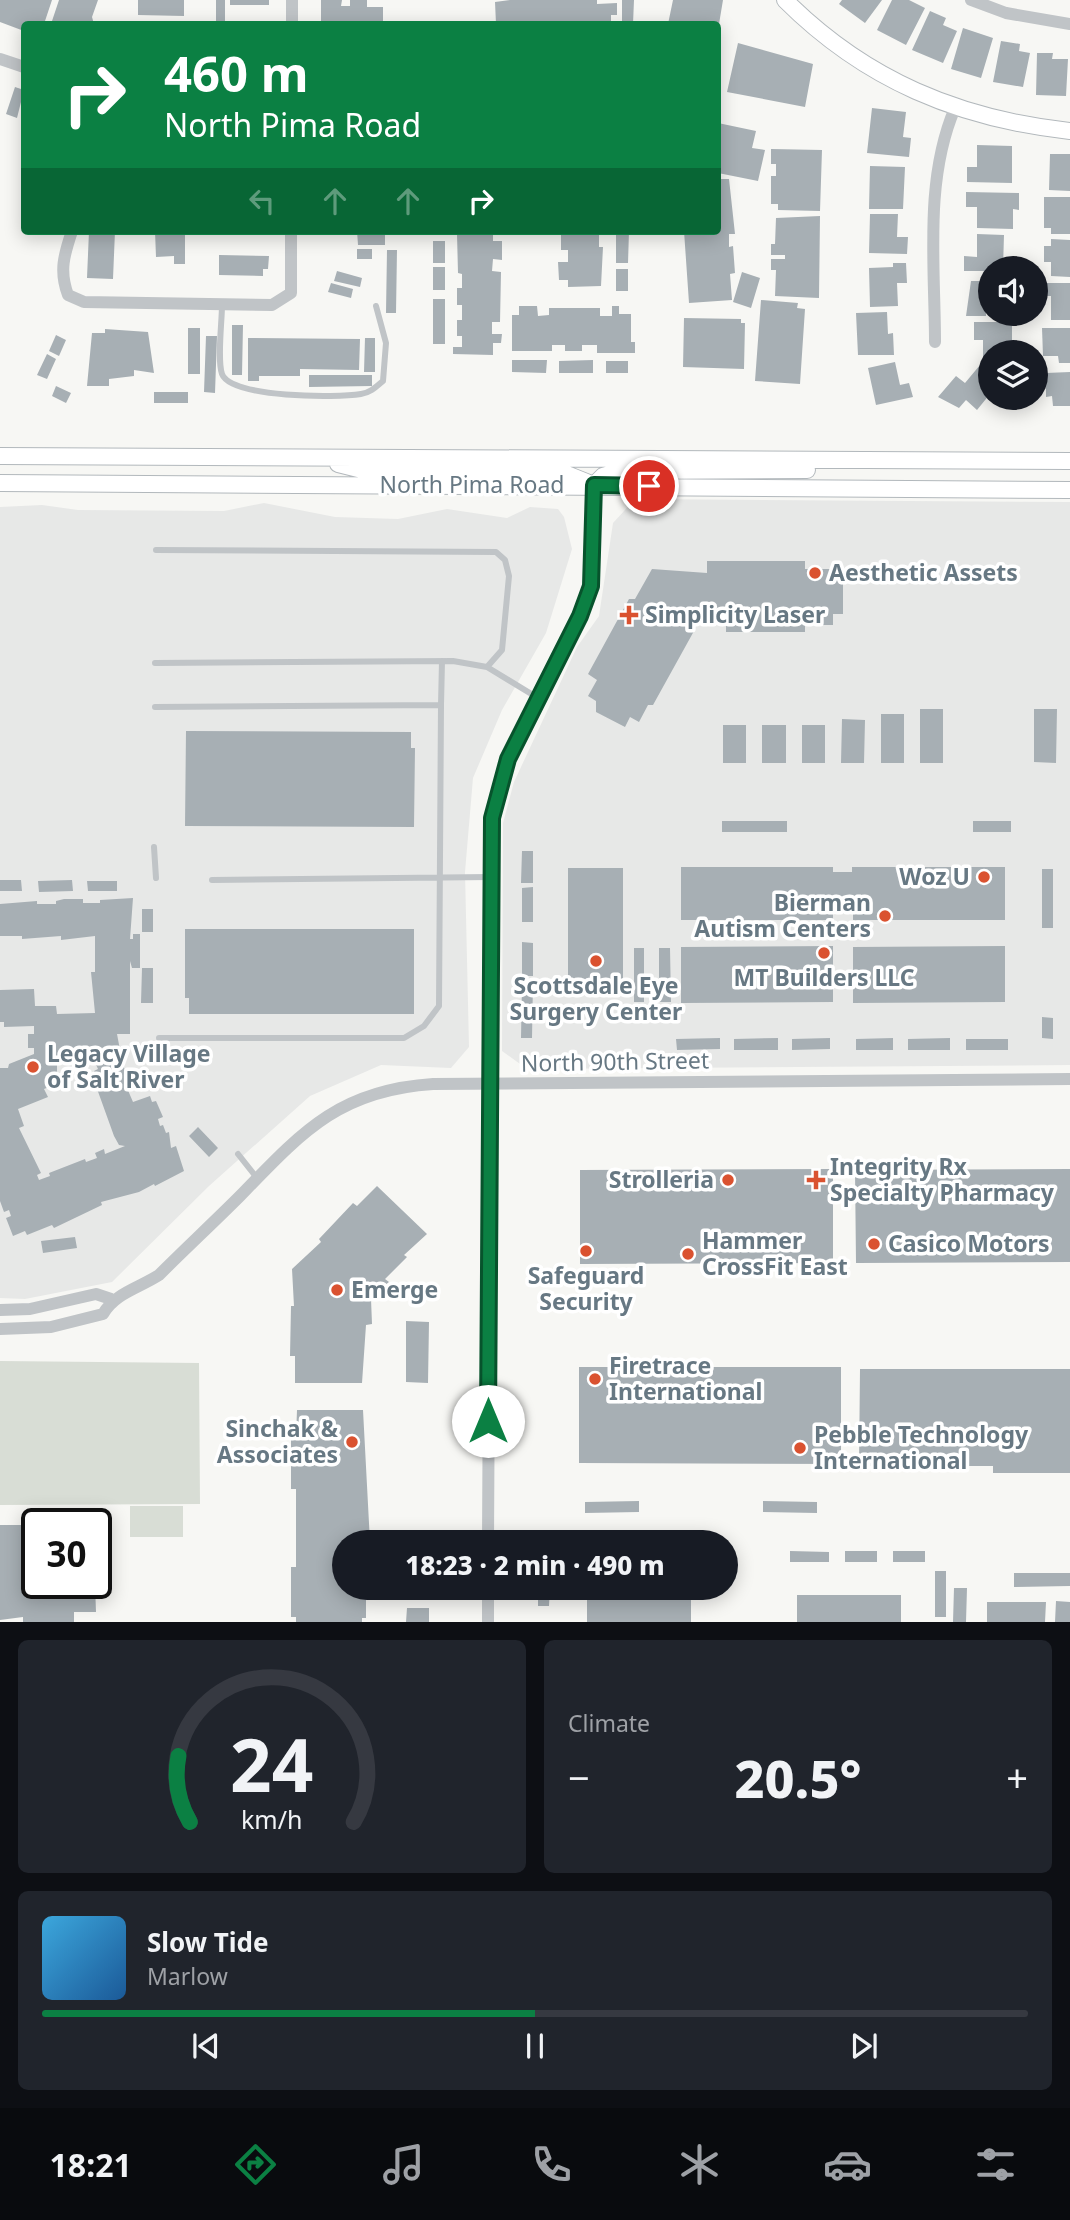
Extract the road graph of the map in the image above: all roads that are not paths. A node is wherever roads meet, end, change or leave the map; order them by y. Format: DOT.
graph roads {
  1 [pos="292,0"];
  2 [pos="785,0"];
  3 [pos="971,0"];
  4 [pos="292,21"];
  5 [pos="1070,24"];
  6 [pos="0,59"];
  7 [pos="21,66"];
  8 [pos="955,108"];
  9 [pos="1070,131"];
  10 [pos="71,235"];
  11 [pos="291,235"];
  12 [pos="222,304"];
  13 [pos="376,306"];
  14 [pos="935,342"];
  15 [pos="0,456"];
  16 [pos="307,457"];
  17 [pos="858,460"];
  18 [pos="1070,461"];
  19 [pos="0,483"];
  20 [pos="594,485"];
  21 [pos="1070,490"];
  22 [pos="156,550"];
  23 [pos="442,661"];
  24 [pos="155,663"];
  25 [pos="487,667"];
  26 [pos="538,698"];
  27 [pos="441,705"];
  28 [pos="155,707"];
  29 [pos="154,848"];
  30 [pos="440,877"];
  31 [pos="490,877"];
  32 [pos="156,878"];
  33 [pos="212,880"];
  34 [pos="159,1038"];
  35 [pos="1070,1079"];
  36 [pos="489,1084"];
  37 [pos="238,1154"];
  38 [pos="257,1178"];
  39 [pos="111,1300"];
  40 [pos="0,1310"];
  41 [pos="0,1329"];
  42 [pos="488,1530"];
  43 [pos="488,1600"];
  44 [pos="488,1622"];
  1 -- 4 [label="street"];
  2 -- 8 [label="main road"];
  3 -- 5 [label="street"];
  6 -- 7 [label="street"];
  8 -- 9 [label="main road"];
  8 -- 14 [label="street"];
  10 -- 12 [label="street"];
  11 -- 12 [label="street"];
  12 -- 13 [label="lane"];
  15 -- 16 [label="main road, North Pima Road"];
  16 -- 17 [label="main road, North Pima Road"];
  16 -- 20 [label="main road"];
  17 -- 18 [label="main road, North Pima Road"];
  17 -- 20 [label="main road"];
  19 -- 20 [label="main road, North Pima Road"];
  20 -- 21 [label="main road, North Pima Road"];
  20 -- 26 [label="street"];
  22 -- 25 [label="lane"];
  23 -- 24 [label="lane"];
  23 -- 25 [label="lane"];
  23 -- 27 [label="lane"];
  25 -- 26 [label="lane"];
  26 -- 31 [label="street"];
  27 -- 28 [label="lane"];
  27 -- 30 [label="lane"];
  29 -- 32 [label="lane"];
  30 -- 31 [label="lane"];
  30 -- 33 [label="lane"];
  30 -- 34 [label="lane"];
  31 -- 36 [label="street"];
  35 -- 36 [label="street, North 90th Street"];
  36 -- 38 [label="street, North 90th Street"];
  36 -- 42 [label="street"];
  37 -- 38 [label="lane"];
  38 -- 39 [label="street, North 90th Street"];
  39 -- 40 [label="street, North 90th Street"];
  39 -- 41 [label="street, North 90th Street"];
  43 -- 44 [label="street"];
}
